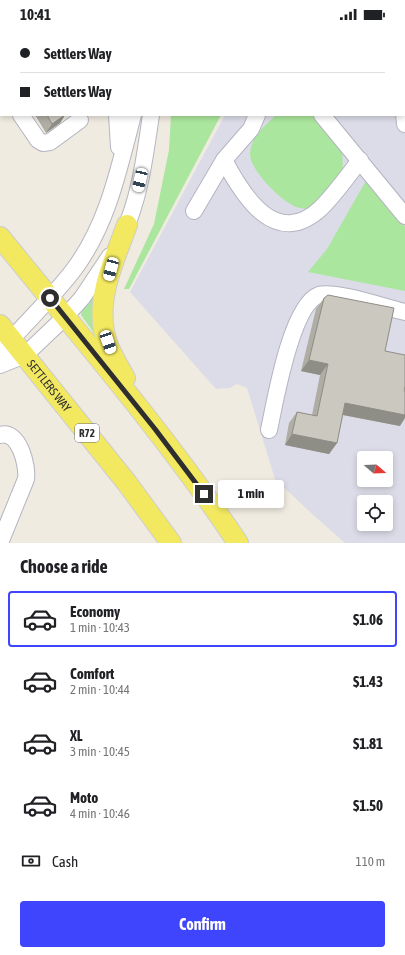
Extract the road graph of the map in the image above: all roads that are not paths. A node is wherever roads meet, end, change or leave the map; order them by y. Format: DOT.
graph roads {
  1 [pos="22,116"];
  2 [pos="117,116"];
  3 [pos="133,116"];
  4 [pos="151,116"];
  5 [pos="257,116"];
  6 [pos="323,116"];
  7 [pos="80,120"];
  8 [pos="224,160"];
  9 [pos="360,160"];
  10 [pos="119,169"];
  11 [pos="194,211"];
  12 [pos="405,216"];
  13 [pos="127,225"];
  14 [pos="0,237"];
  15 [pos="50,298"];
  16 [pos="405,312"];
  17 [pos="65,317"];
  18 [pos="4,339"];
  19 [pos="25,355"];
  20 [pos="0,365"];
  21 [pos="155,429"];
  22 [pos="269,430"];
  23 [pos="0,435"];
  24 [pos="0,543"];
  25 [pos="171,543"];
  26 [pos="238,543"];
  1 -- 7 [label="street"];
  2 -- 10 [label="street"];
  3 -- 10 [label="street"];
  4 -- 13 [label="street"];
  5 -- 8 [label="street"];
  6 -- 9 [label="street"];
  8 -- 9 [label="street"];
  8 -- 11 [label="street"];
  9 -- 12 [label="street"];
  10 -- 15 [label="street"];
  13 -- 17 [label="street"];
  13 -- 21 [label="main road"];
  14 -- 15 [label="main road"];
  15 -- 17 [label="main road"];
  15 -- 18 [label="street"];
  16 -- 22 [label="street"];
  17 -- 19 [label="street"];
  17 -- 21 [label="main road"];
  18 -- 19 [label="main road, SETTLERS WAY / R72"];
  19 -- 20 [label="street"];
  19 -- 25 [label="main road, SETTLERS WAY / R72"];
  21 -- 26 [label="main road"];
  23 -- 24 [label="street"];
}
